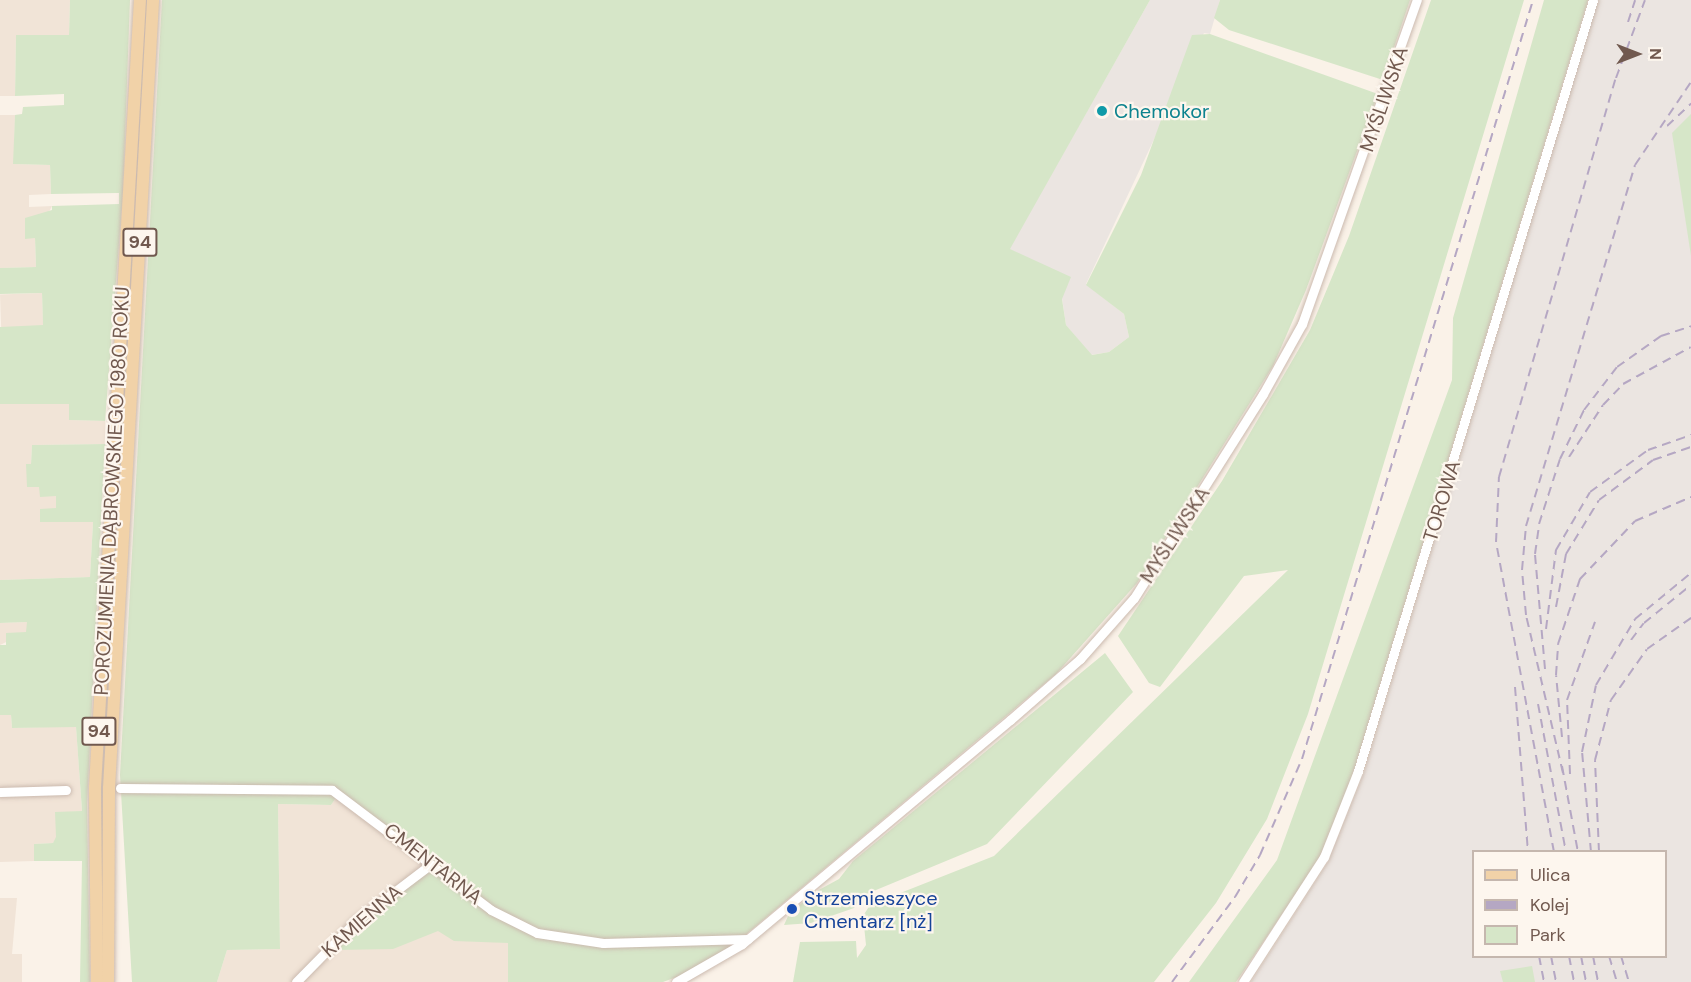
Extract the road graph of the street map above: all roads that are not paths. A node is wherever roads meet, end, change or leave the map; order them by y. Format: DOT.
graph roads {
  1 [pos="140,0"];
  2 [pos="153,0"];
  3 [pos="1417,0"];
  4 [pos="1593,0"];
  5 [pos="120,788"];
  6 [pos="66,790"];
  7 [pos="0,792"];
  8 [pos="431,864"];
  9 [pos="748,939"];
  10 [pos="97,982"];
  11 [pos="108,982"];
  12 [pos="296,982"];
  13 [pos="676,982"];
  14 [pos="1243,982"];
  1 -- 10 [label="main road, POROZUMIENIA DĄBROWSKIEGO 1980 ROKU / 94"];
  2 -- 11 [label="main road, POROZUMIENIA DĄBROWSKIEGO 1980 ROKU / 94"];
  3 -- 9 [label="street, MYŚLIWSKA"];
  4 -- 14 [label="street, TOROWA"];
  5 -- 8 [label="street, CMENTARNA"];
  6 -- 7 [label="street"];
  8 -- 9 [label="street, CMENTARNA"];
  8 -- 12 [label="street, KAMIENNA"];
  9 -- 13 [label="street, MYŚLIWSKA"];
}
